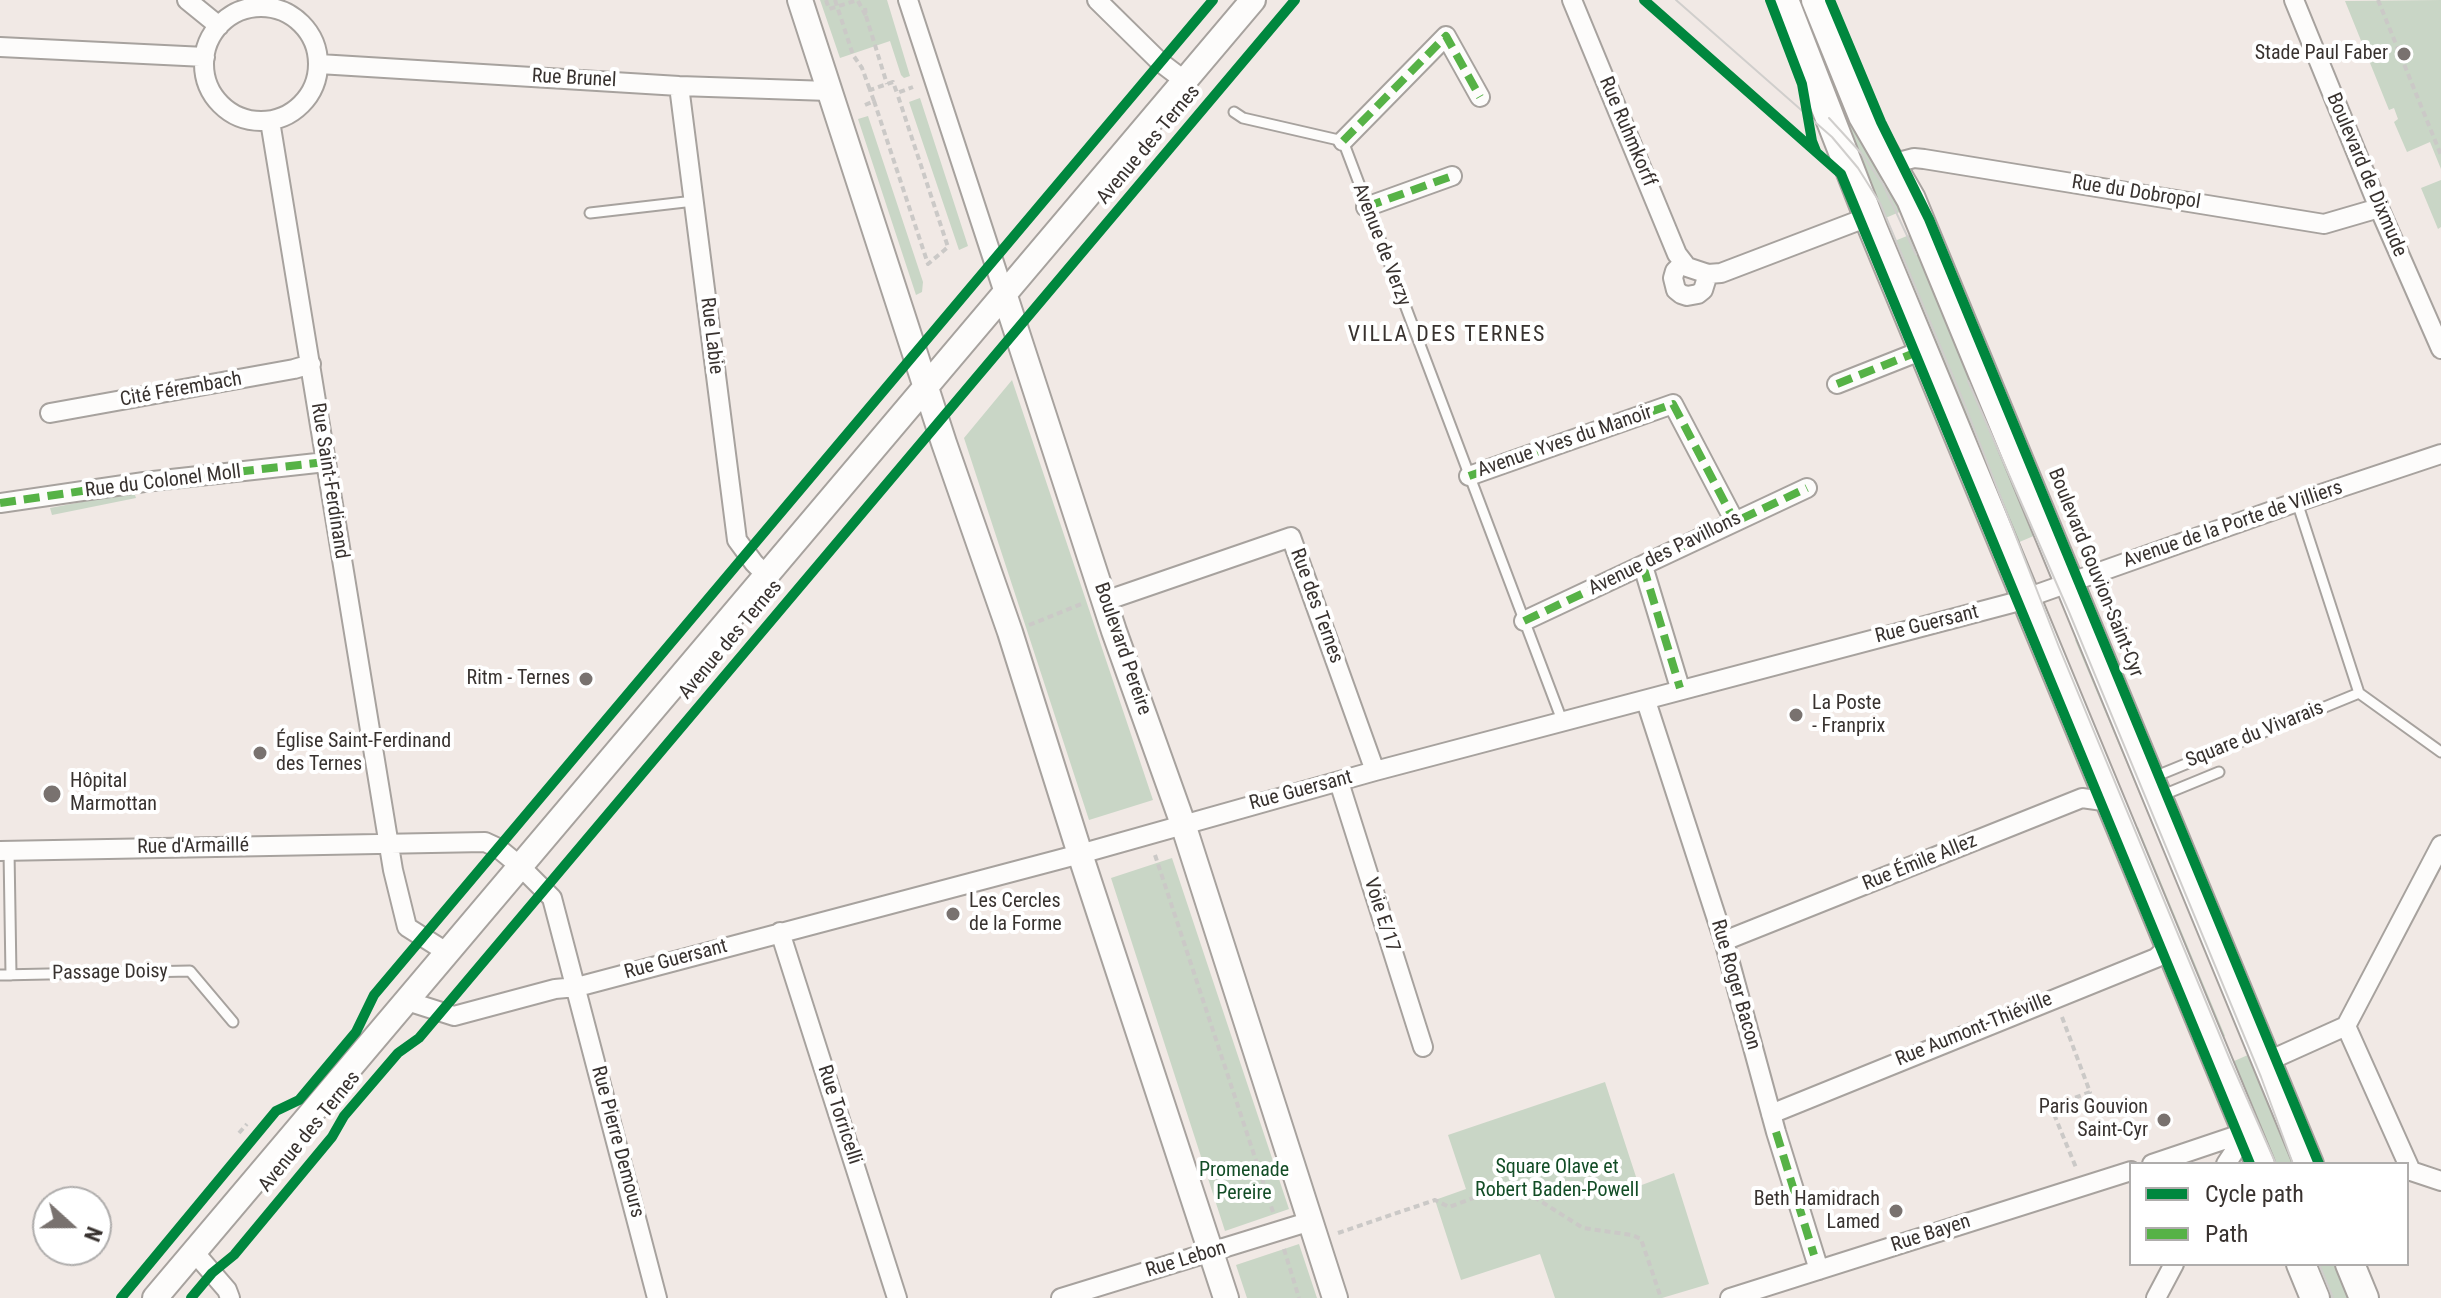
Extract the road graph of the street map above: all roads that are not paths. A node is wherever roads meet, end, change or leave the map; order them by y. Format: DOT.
graph roads {
  1 [pos="187,0"];
  2 [pos="800,0"];
  3 [pos="908,0"];
  4 [pos="1097,0"];
  5 [pos="1253,0"];
  6 [pos="1572,0"];
  7 [pos="1784,0"];
  8 [pos="1816,0"];
  9 [pos="2294,0"];
  10 [pos="254,4"];
  11 [pos="287,6"];
  12 [pos="219,26"];
  13 [pos="0,47"];
  14 [pos="205,57"];
  15 [pos="319,64"];
  16 [pos="1185,81"];
  17 [pos="679,86"];
  18 [pos="829,91"];
  19 [pos="1480,97"];
  20 [pos="1234,112"];
  21 [pos="270,121"];
  22 [pos="1343,141"];
  23 [pos="1891,164"];
  24 [pos="1452,176"];
  25 [pos="694,201"];
  26 [pos="1366,207"];
  27 [pos="2379,208"];
  28 [pos="590,213"];
  29 [pos="1868,217"];
  30 [pos="1683,263"];
  31 [pos="1708,274"];
  32 [pos="1005,296"];
  33 [pos="2441,349"];
  34 [pos="1923,350"];
  35 [pos="311,364"];
  36 [pos="1837,384"];
  37 [pos="926,388"];
  38 [pos="50,413"];
  39 [pos="2441,454"];
  40 [pos="326,462"];
  41 [pos="1469,476"];
  42 [pos="1807,488"];
  43 [pos="2297,502"];
  44 [pos="0,503"];
  45 [pos="1734,520"];
  46 [pos="1643,566"];
  47 [pos="767,576"];
  48 [pos="2070,583"];
  49 [pos="2026,598"];
  50 [pos="1096,601"];
  51 [pos="1524,621"];
  52 [pos="1680,688"];
  53 [pos="2359,693"];
  54 [pos="1646,701"];
  55 [pos="1563,723"];
  56 [pos="2441,752"];
  57 [pos="1375,771"];
  58 [pos="2219,772"];
  59 [pos="1339,782"];
  60 [pos="2154,788"];
  61 [pos="2114,809"];
  62 [pos="1183,824"];
  63 [pos="387,843"];
  64 [pos="2441,845"];
  65 [pos="4,851"];
  66 [pos="1080,854"];
  67 [pos="521,867"];
  68 [pos="780,932"];
  69 [pos="2167,938"];
  70 [pos="1724,941"];
  71 [pos="448,953"];
  72 [pos="0,975"];
  73 [pos="11,975"];
  74 [pos="577,987"];
  75 [pos="407,1001"];
  76 [pos="233,1022"];
  77 [pos="2346,1026"];
  78 [pos="1423,1047"];
  79 [pos="2266,1062"];
  80 [pos="1771,1114"];
  81 [pos="2247,1132"];
  82 [pos="2158,1162"];
  83 [pos="2227,1162"];
  84 [pos="2259,1162"];
  85 [pos="2308,1162"];
  86 [pos="2405,1162"];
  87 [pos="2129,1172"];
  88 [pos="2409,1172"];
  89 [pos="2441,1181"];
  90 [pos="1311,1221"];
  91 [pos="195,1253"];
  92 [pos="1211,1253"];
  93 [pos="1817,1262"];
  94 [pos="2173,1266"];
  95 [pos="2302,1266"];
  96 [pos="2351,1266"];
  97 [pos="1066,1297"];
  98 [pos="155,1298"];
  99 [pos="230,1298"];
  100 [pos="657,1298"];
  101 [pos="897,1298"];
  102 [pos="1226,1298"];
  103 [pos="1335,1298"];
  104 [pos="1730,1298"];
  105 [pos="2156,1298"];
  106 [pos="2315,1298"];
  107 [pos="2364,1298"];
  1 -- 12 [label="street"];
  2 -- 18 [label="main road"];
  3 -- 32 [label="street, Boulevard Pereire"];
  4 -- 16 [label="street"];
  5 -- 16 [label="main road, Avenue des Ternes"];
  6 -- 30 [label="street, Rue Ruhmkorff"];
  7 -- 29 [label="main road"];
  8 -- 23 [label="main road, Boulevard Gouvion-Saint-Cyr"];
  9 -- 27 [label="street, Boulevard de Dixmude"];
  10 -- 11 [label="street"];
  10 -- 12 [label="street"];
  11 -- 15 [label="street"];
  12 -- 14 [label="street"];
  13 -- 14 [label="street"];
  14 -- 21 [label="street"];
  15 -- 17 [label="street, Rue Brunel"];
  15 -- 21 [label="street"];
  16 -- 32 [label="main road, Avenue des Ternes"];
  17 -- 18 [label="street, Rue Brunel"];
  17 -- 25 [label="street, Rue Labie"];
  18 -- 37 [label="main road"];
  19 -- 22 [label="street"];
  20 -- 22 [label="lane"];
  21 -- 35 [label="street, Rue Saint-Ferdinand"];
  22 -- 26 [label="lane, Avenue de Verzy"];
  23 -- 27 [label="street, Rue du Dobropol"];
  23 -- 48 [label="main road, Boulevard Gouvion-Saint-Cyr"];
  24 -- 26 [label="street"];
  25 -- 28 [label="lane"];
  25 -- 47 [label="street, Rue Labie"];
  26 -- 41 [label="lane, Avenue de Verzy"];
  27 -- 33 [label="street, Boulevard de Dixmude"];
  29 -- 31 [label="street, Rue Ruhmkorff"];
  29 -- 34 [label="main road"];
  30 -- 31 [label="street"];
  30 -- 31 [label="street, Rue Ruhmkorff"];
  32 -- 37 [label="main road, Avenue des Ternes"];
  32 -- 50 [label="main road, Boulevard Pereire"];
  34 -- 36 [label="street"];
  34 -- 49 [label="main road"];
  35 -- 38 [label="street, Cité Férembach"];
  35 -- 40 [label="street, Rue Saint-Ferdinand"];
  37 -- 47 [label="main road, Avenue des Ternes"];
  37 -- 66 [label="main road"];
  39 -- 43 [label="street, Avenue de la Porte de Villiers"];
  40 -- 44 [label="street, Rue du Colonel Moll"];
  40 -- 63 [label="street, Rue Saint-Ferdinand"];
  41 -- 45 [label="street, Avenue Yves du Manoir"];
  41 -- 51 [label="lane, Avenue de Verzy"];
  42 -- 45 [label="street, Avenue des Pavillons"];
  43 -- 48 [label="street, Avenue de la Porte de Villiers"];
  43 -- 53 [label="lane"];
  45 -- 46 [label="street, Avenue des Pavillons"];
  46 -- 51 [label="street, Avenue des Pavillons"];
  46 -- 52 [label="street"];
  47 -- 67 [label="main road, Avenue des Ternes"];
  48 -- 49 [label="street, Avenue de la Porte de Villiers"];
  48 -- 60 [label="main road, Boulevard Gouvion-Saint-Cyr"];
  49 -- 52 [label="street, Rue Guersant"];
  49 -- 61 [label="main road"];
  50 -- 57 [label="street, Rue des Ternes"];
  50 -- 62 [label="main road, Boulevard Pereire"];
  51 -- 55 [label="lane, Avenue de Verzy"];
  52 -- 54 [label="street, Rue Guersant"];
  53 -- 56 [label="lane"];
  53 -- 60 [label="lane, Square du Vivarais"];
  54 -- 55 [label="street, Rue Guersant"];
  54 -- 70 [label="street, Rue Roger Bacon"];
  55 -- 57 [label="street, Rue Guersant"];
  57 -- 59 [label="street, Rue Guersant"];
  58 -- 60 [label="lane"];
  59 -- 62 [label="street, Rue Guersant"];
  59 -- 78 [label="street, Voie E/17"];
  60 -- 79 [label="main road, Boulevard Gouvion-Saint-Cyr"];
  61 -- 69 [label="main road"];
  61 -- 70 [label="street, Rue Émile Allez"];
  62 -- 66 [label="street, Rue Guersant"];
  62 -- 90 [label="main road, Boulevard Pereire"];
  63 -- 65 [label="street, Rue d'Armaillé"];
  63 -- 67 [label="street, Rue d'Armaillé"];
  63 -- 71 [label="street, Rue Saint-Ferdinand"];
  64 -- 77 [label="street"];
  65 -- 73 [label="lane"];
  66 -- 68 [label="street, Rue Guersant"];
  66 -- 92 [label="main road"];
  67 -- 71 [label="main road, Avenue des Ternes"];
  67 -- 74 [label="street, Rue Pierre Demours"];
  68 -- 74 [label="street, Rue Guersant"];
  68 -- 101 [label="street, Rue Torricelli"];
  69 -- 80 [label="street, Rue Aumont-Thiéville"];
  69 -- 81 [label="main road"];
  70 -- 80 [label="street, Rue Roger Bacon"];
  71 -- 75 [label="main road, Avenue des Ternes"];
  72 -- 73 [label="lane, Passage Doisy"];
  73 -- 76 [label="lane, Passage Doisy"];
  74 -- 75 [label="street, Rue Guersant"];
  74 -- 100 [label="street, Rue Pierre Demours"];
  75 -- 91 [label="main road, Avenue des Ternes"];
  77 -- 79 [label="street"];
  77 -- 86 [label="street"];
  79 -- 85 [label="main road, Boulevard Gouvion-Saint-Cyr"];
  80 -- 93 [label="street, Rue Roger Bacon"];
  81 -- 82 [label="street"];
  81 -- 83 [label="street"];
  81 -- 84 [label="main road"];
  87 -- 93 [label="street, Rue Bayen"];
  88 -- 89 [label="street"];
  90 -- 92 [label="street, Rue Lebon"];
  90 -- 103 [label="main road, Boulevard Pereire"];
  91 -- 98 [label="main road, Avenue des Ternes"];
  91 -- 99 [label="street"];
  92 -- 97 [label="street, Rue Lebon"];
  92 -- 102 [label="main road"];
  93 -- 104 [label="street, Rue Bayen"];
  94 -- 105 [label="street"];
  95 -- 106 [label="main road"];
  96 -- 107 [label="main road"];
}
